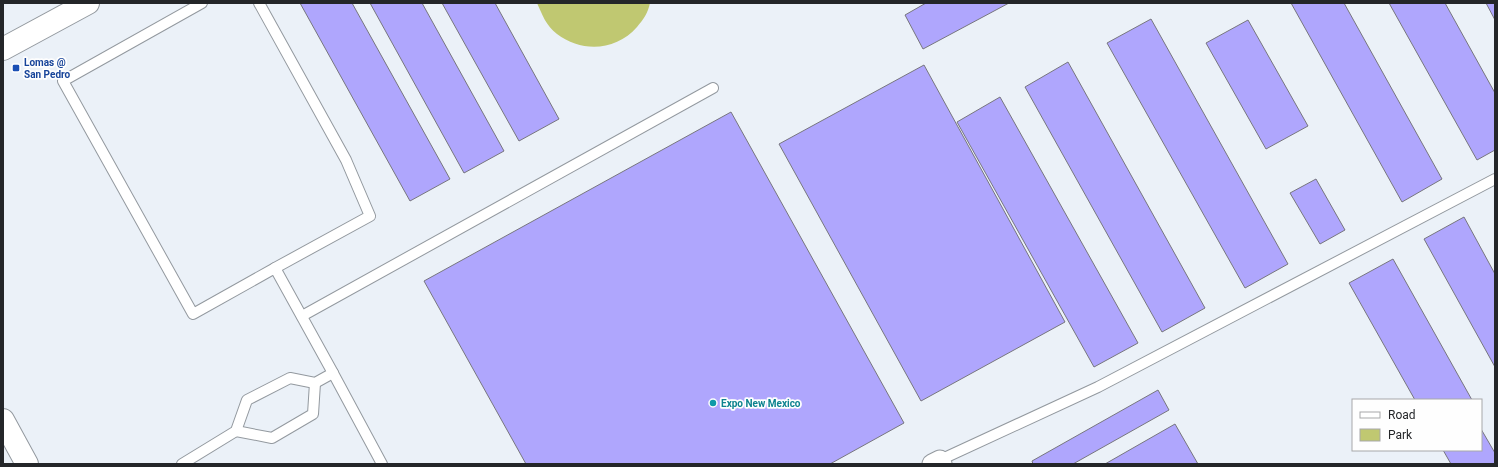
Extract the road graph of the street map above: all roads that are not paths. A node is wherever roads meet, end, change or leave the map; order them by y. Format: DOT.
graph roads {
  1 [pos="88,3"];
  2 [pos="202,3"];
  3 [pos="259,3"];
  4 [pos="3,49"];
  5 [pos="713,88"];
  6 [pos="1495,179"];
  7 [pos="275,268"];
  8 [pos="302,316"];
  9 [pos="333,373"];
  10 [pos="315,383"];
  11 [pos="3,420"];
  12 [pos="236,431"];
  13 [pos="938,463"];
  14 [pos="27,464"];
  15 [pos="182,464"];
  16 [pos="382,464"];
  1 -- 4 [label="main road"];
  2 -- 7 [label="lane"];
  3 -- 7 [label="lane"];
  5 -- 8 [label="lane"];
  6 -- 13 [label="lane"];
  7 -- 8 [label="lane"];
  8 -- 9 [label="lane"];
  9 -- 10 [label="lane"];
  9 -- 16 [label="lane"];
  10 -- 12 [label="lane"];
  10 -- 12 [label="lane"];
  11 -- 14 [label="main road"];
  12 -- 15 [label="lane"];
}
